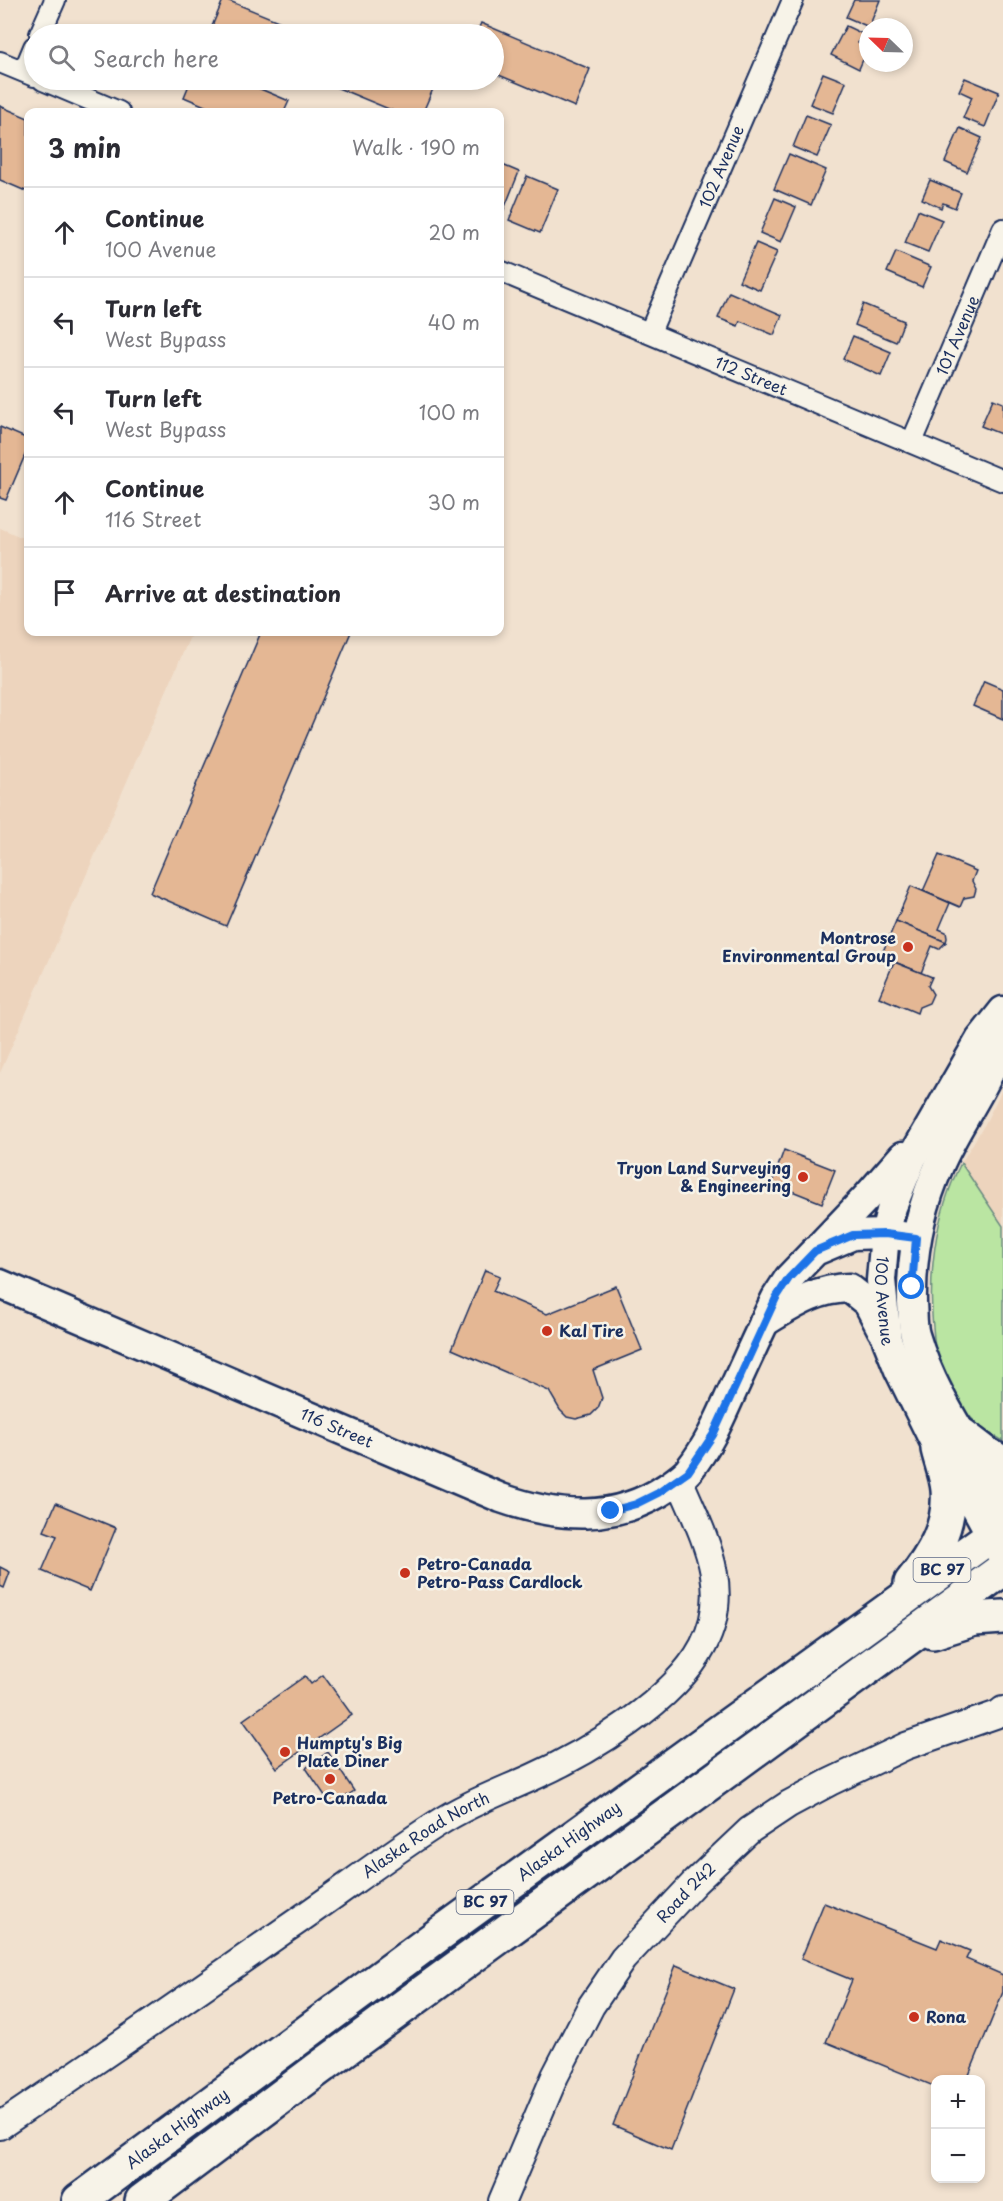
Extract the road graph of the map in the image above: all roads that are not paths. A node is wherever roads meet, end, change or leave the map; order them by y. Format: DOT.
graph roads {
  1 [pos="55,0"];
  2 [pos="793,0"];
  3 [pos="44,24"];
  4 [pos="0,62"];
  5 [pos="24,72"];
  6 [pos="67,90"];
  7 [pos="110,108"];
  8 [pos="1003,229"];
  9 [pos="504,273"];
  10 [pos="650,332"];
  11 [pos="912,442"];
  12 [pos="1003,481"];
  13 [pos="1003,1011"];
  14 [pos="1003,1035"];
  15 [pos="937,1111"];
  16 [pos="885,1234"];
  17 [pos="916,1238"];
  18 [pos="815,1251"];
  19 [pos="0,1284"];
  20 [pos="764,1322"];
  21 [pos="887,1340"];
  22 [pos="950,1442"];
  23 [pos="1003,1463"];
  24 [pos="679,1479"];
  25 [pos="1000,1531"];
  26 [pos="1003,1569"];
  27 [pos="893,1605"];
  28 [pos="1003,1617"];
  29 [pos="908,1639"];
  30 [pos="1001,1713"];
  31 [pos="0,2126"];
  32 [pos="79,2201"];
  33 [pos="142,2201"];
  34 [pos="502,2201"];
  1 -- 3 [label="street"];
  2 -- 10 [label="street, 102 Avenue"];
  4 -- 5 [label="street"];
  6 -- 7 [label="street"];
  8 -- 11 [label="street, 101 Avenue"];
  9 -- 10 [label="street, 112 Street"];
  10 -- 11 [label="street, 112 Street"];
  11 -- 12 [label="street, 112 Street"];
  13 -- 15 [label="main road, 100 Avenue"];
  14 -- 17 [label="main road, 100 Avenue"];
  15 -- 16 [label="main road, 100 Avenue"];
  15 -- 18 [label="main road, 116 Street"];
  16 -- 17 [label="main road"];
  16 -- 18 [label="main road"];
  16 -- 21 [label="main road, 100 Avenue"];
  17 -- 22 [label="main road, 100 Avenue"];
  18 -- 20 [label="main road, 116 Street"];
  19 -- 24 [label="main road, 116 Street"];
  20 -- 21 [label="main road"];
  20 -- 24 [label="main road, 116 Street"];
  21 -- 22 [label="main road, 100 Avenue"];
  22 -- 23 [label="highway"];
  22 -- 25 [label="main road, 100 Avenue"];
  22 -- 27 [label="highway"];
  24 -- 31 [label="street, Alaska Road North"];
  25 -- 27 [label="highway, Alaska Highway / BC 97"];
  26 -- 29 [label="highway, BC 97"];
  27 -- 32 [label="highway, Alaska Highway / BC 97"];
  28 -- 29 [label="highway"];
  29 -- 33 [label="highway, BC 97"];
  30 -- 34 [label="street, Road 242"];
}
